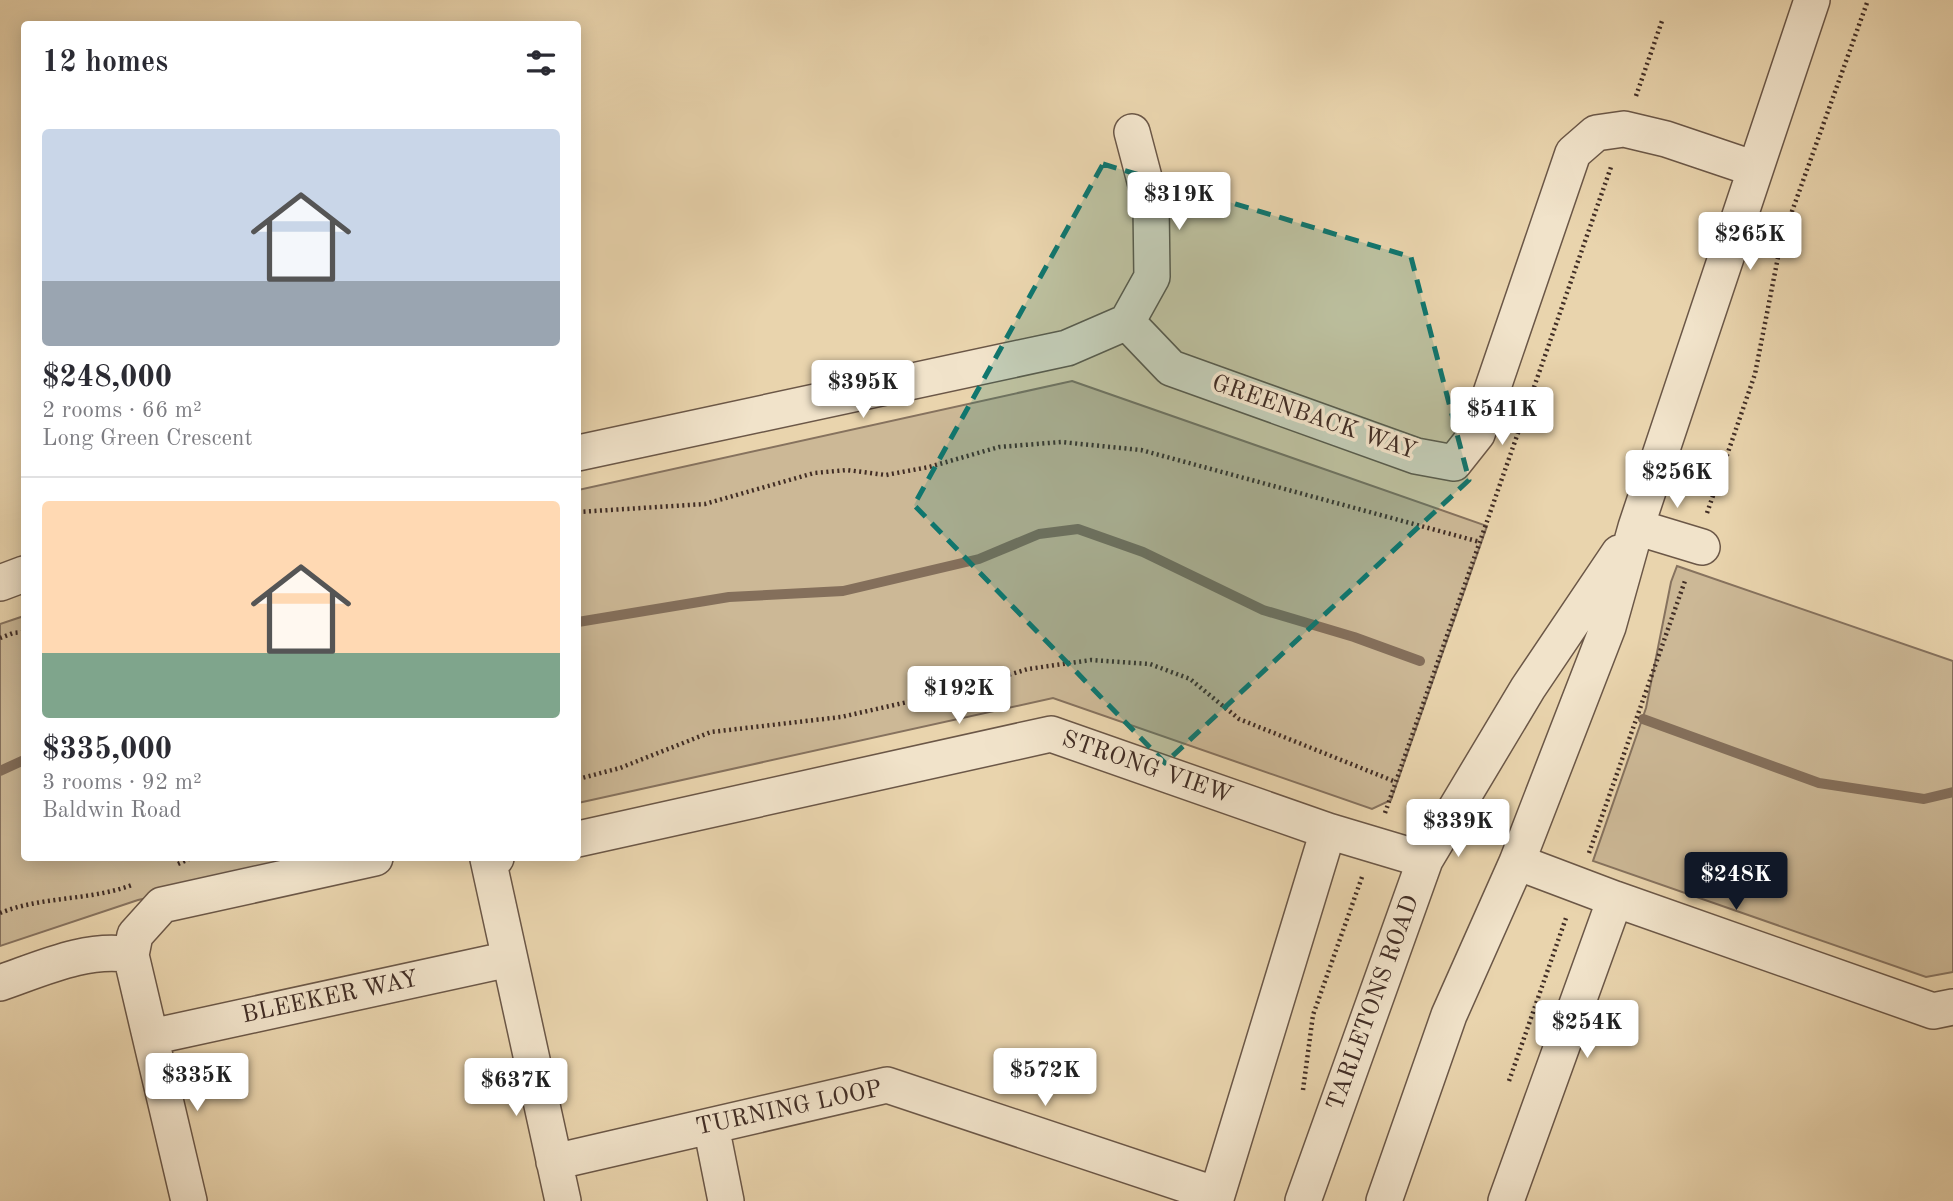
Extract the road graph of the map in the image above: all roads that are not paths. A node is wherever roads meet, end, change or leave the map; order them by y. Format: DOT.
graph roads {
  1 [pos="1812,0"];
  2 [pos="1132,132"];
  3 [pos="1755,169"];
  4 [pos="1127,322"];
  5 [pos="581,452"];
  6 [pos="1636,527"];
  7 [pos="1699,547"];
  8 [pos="21,575"];
  9 [pos="0,583"];
  10 [pos="1328,831"];
  11 [pos="581,838"];
  12 [pos="1425,860"];
  13 [pos="361,861"];
  14 [pos="490,861"];
  15 [pos="1517,862"];
  16 [pos="1615,899"];
  17 [pos="131,955"];
  18 [pos="509,959"];
  19 [pos="0,983"];
  20 [pos="1953,1007"];
  21 [pos="151,1037"];
  22 [pos="711,1126"];
  23 [pos="554,1162"];
  24 [pos="1216,1198"];
  25 [pos="189,1201"];
  26 [pos="563,1201"];
  27 [pos="726,1201"];
  28 [pos="1303,1201"];
  29 [pos="1384,1201"];
  30 [pos="1506,1201"];
  1 -- 3 [label="street, TARLETONS ROAD"];
  2 -- 4 [label="street"];
  3 -- 4 [label="street, GREENBACK WAY"];
  3 -- 6 [label="street, TARLETONS ROAD"];
  4 -- 5 [label="street"];
  6 -- 7 [label="street"];
  6 -- 12 [label="street, TARLETONS ROAD"];
  6 -- 15 [label="street, TARLETONS ROAD"];
  8 -- 9 [label="street"];
  10 -- 11 [label="street, STRONG VIEW"];
  10 -- 12 [label="street, STRONG VIEW"];
  10 -- 24 [label="street, TURNING LOOP"];
  12 -- 28 [label="street, TARLETONS ROAD"];
  13 -- 17 [label="street"];
  14 -- 18 [label="street"];
  15 -- 16 [label="street"];
  15 -- 29 [label="street, TARLETONS ROAD"];
  16 -- 20 [label="street"];
  16 -- 30 [label="street"];
  17 -- 19 [label="street"];
  17 -- 21 [label="street"];
  18 -- 21 [label="street, BLEEKER WAY"];
  18 -- 23 [label="street"];
  21 -- 25 [label="street"];
  22 -- 23 [label="street, TURNING LOOP"];
  22 -- 24 [label="street, TURNING LOOP"];
  22 -- 27 [label="street"];
  23 -- 26 [label="street"];
}
